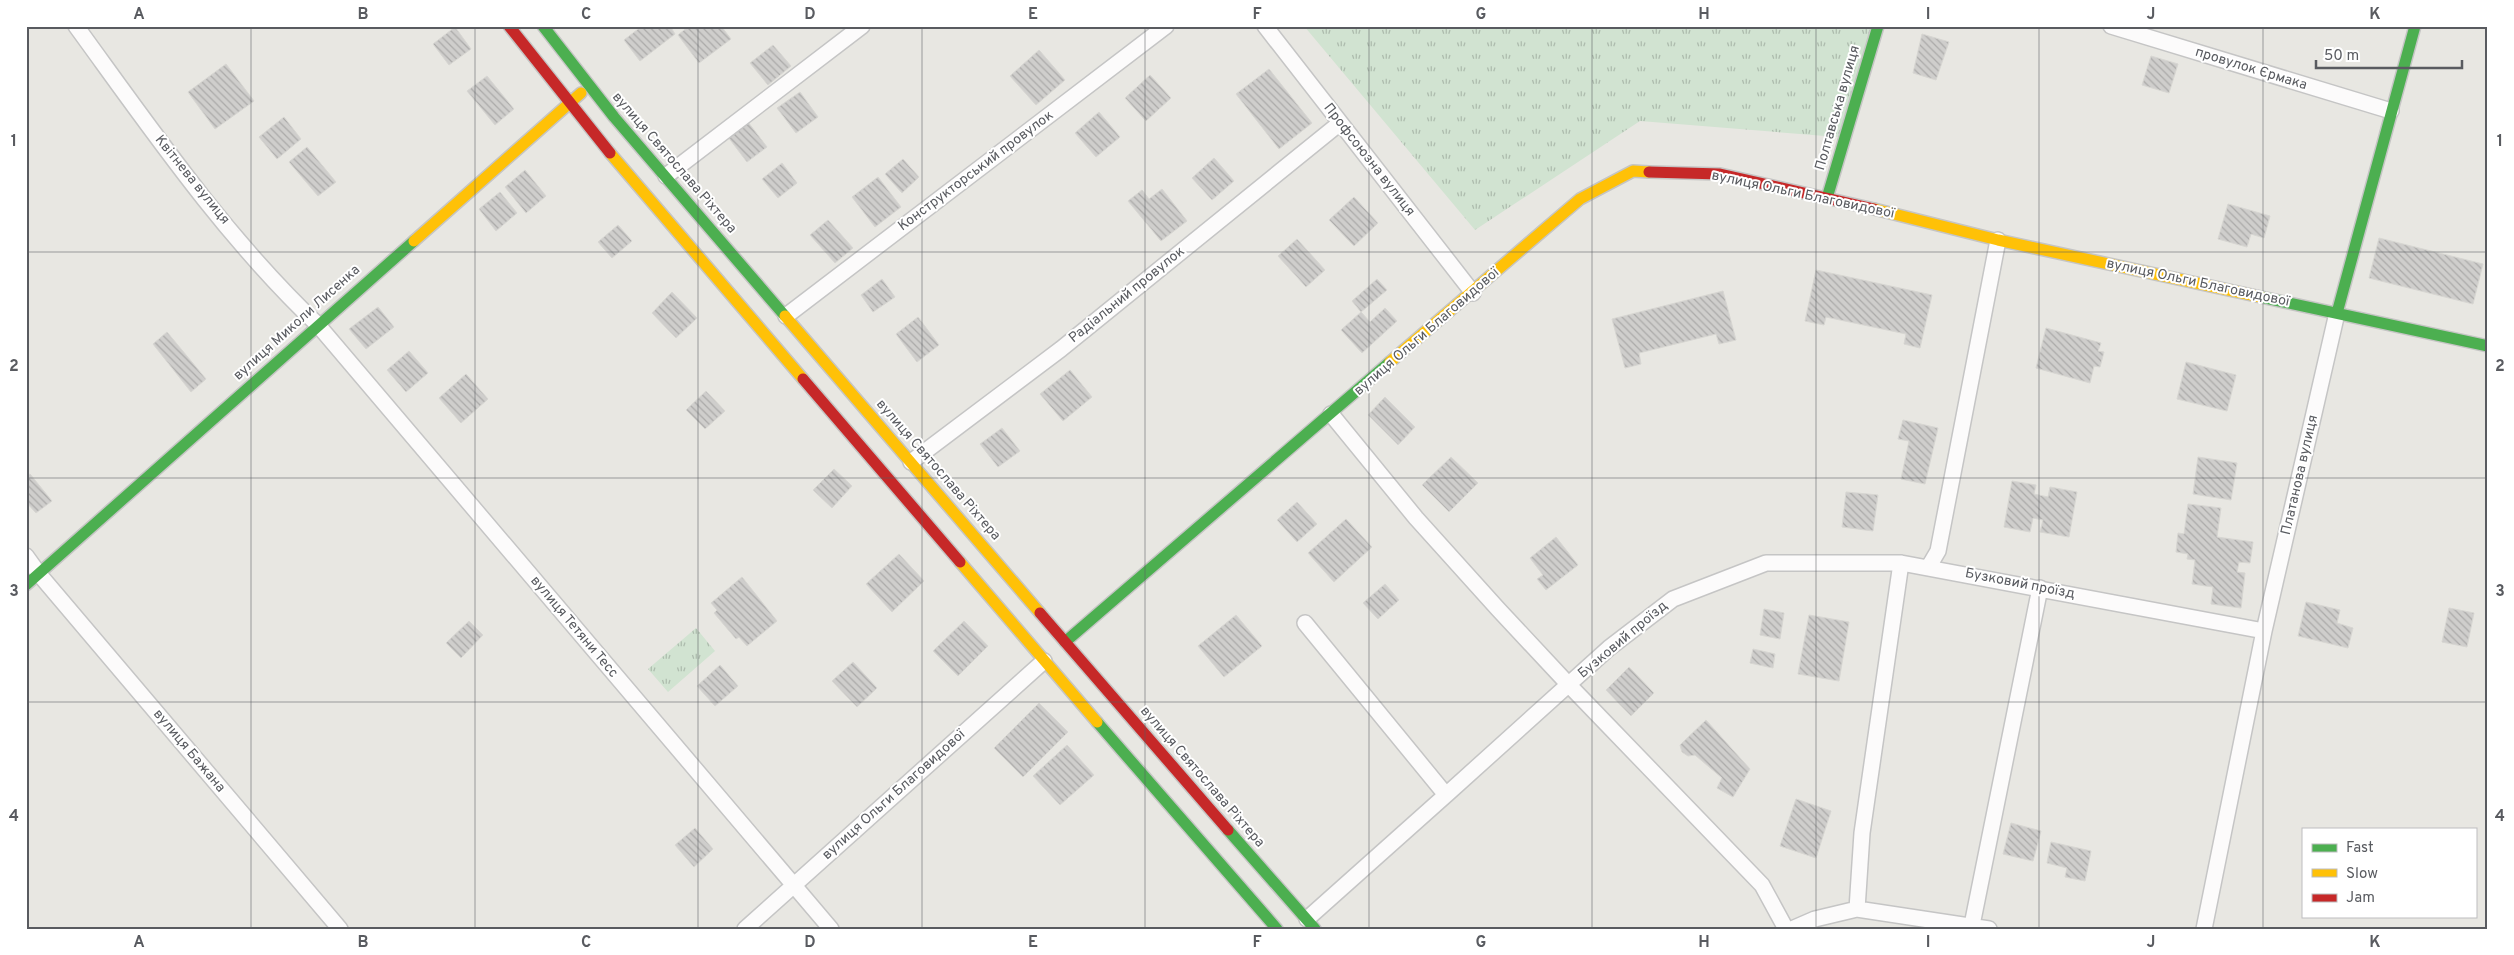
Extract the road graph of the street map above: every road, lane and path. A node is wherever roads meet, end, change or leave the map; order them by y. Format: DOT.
graph roads {
  1 [pos="76,26"];
  2 [pos="509,26"];
  3 [pos="862,26"];
  4 [pos="1166,26"];
  5 [pos="1265,26"];
  6 [pos="1878,26"];
  7 [pos="2111,26"];
  8 [pos="2415,26"];
  9 [pos="546,27"];
  10 [pos="591,87"];
  11 [pos="569,103"];
  12 [pos="2391,111"];
  13 [pos="1340,123"];
  14 [pos="666,176"];
  15 [pos="1827,198"];
  16 [pos="1998,240"];
  17 [pos="1473,293"];
  18 [pos="2337,313"];
  19 [pos="786,316"];
  20 [pos="318,325"];
  21 [pos="2488,346"];
  22 [pos="1331,414"];
  23 [pos="911,462"];
  24 [pos="26,556"];
  25 [pos="1901,563"];
  26 [pos="1928,568"];
  27 [pos="38,574"];
  28 [pos="26,585"];
  29 [pos="2040,588"];
  30 [pos="1305,623"];
  31 [pos="2264,632"];
  32 [pos="1065,642"];
  33 [pos="1044,661"];
  34 [pos="1569,685"];
  35 [pos="1446,795"];
  36 [pos="794,885"];
  37 [pos="1857,909"];
  38 [pos="1311,924"];
  39 [pos="1972,925"];
  40 [pos="340,929"];
  41 [pos="745,929"];
  42 [pos="831,929"];
  43 [pos="1277,929"];
  44 [pos="1786,929"];
  45 [pos="1792,929"];
  46 [pos="1990,929"];
  47 [pos="2204,929"];
  1 -- 20 [label="street, Квітнева вулиця"];
  2 -- 11 [label="street"];
  3 -- 14 [label="street"];
  4 -- 19 [label="street, Конструкторський провулок"];
  5 -- 13 [label="street, Профсоюзна вулиця"];
  6 -- 15 [label="street, Полтавська вулиця"];
  7 -- 12 [label="street, провулок Єрмака"];
  8 -- 12 [label="street, Платанова вулиця"];
  9 -- 10 [label="street, вулиця Святослава Ріхтера"];
  10 -- 11 [label="street, вулиця Миколи Лисенка"];
  10 -- 14 [label="street, вулиця Святослава Ріхтера"];
  11 -- 20 [label="street, вулиця Миколи Лисенка"];
  11 -- 33 [label="street"];
  12 -- 18 [label="street, Платанова вулиця"];
  13 -- 17 [label="street, Профсоюзна вулиця"];
  13 -- 23 [label="street, Радіальний провулок"];
  14 -- 19 [label="street, вулиця Святослава Ріхтера"];
  15 -- 16 [label="street, вулиця Ольги Благовидової"];
  15 -- 17 [label="street, вулиця Ольги Благовидової"];
  16 -- 18 [label="street, вулиця Ольги Благовидової"];
  16 -- 26 [label="street"];
  17 -- 22 [label="street, вулиця Ольги Благовидової"];
  18 -- 21 [label="street, вулиця Ольги Благовидової"];
  18 -- 31 [label="street, Платанова вулиця"];
  19 -- 23 [label="street, вулиця Святослава Ріхтера"];
  20 -- 27 [label="street, вулиця Миколи Лисенка"];
  20 -- 36 [label="street, вулиця Тетяни Тесс"];
  22 -- 32 [label="street, вулиця Ольги Благовидової"];
  22 -- 34 [label="street"];
  23 -- 32 [label="street, вулиця Святослава Ріхтера"];
  24 -- 27 [label="street, вулиця Бажана"];
  25 -- 26 [label="street, Бузковий проїзд"];
  25 -- 34 [label="street, Бузковий проїзд"];
  25 -- 37 [label="street"];
  26 -- 29 [label="street, Бузковий проїзд"];
  27 -- 28 [label="street, вулиця Миколи Лисенка"];
  27 -- 40 [label="street, вулиця Бажана"];
  29 -- 31 [label="street, Бузковий проїзд"];
  29 -- 39 [label="street"];
  30 -- 35 [label="street"];
  31 -- 47 [label="street, Платанова вулиця"];
  32 -- 38 [label="street, вулиця Святослава Ріхтера"];
  33 -- 36 [label="street, вулиця Ольги Благовидової"];
  33 -- 43 [label="street"];
  34 -- 35 [label="street, Бузковий проїзд"];
  34 -- 44 [label="street"];
  35 -- 38 [label="street, Бузковий проїзд"];
  36 -- 41 [label="street, вулиця Ольги Благовидової"];
  36 -- 42 [label="street, вулиця Тетяни Тесс"];
  37 -- 39 [label="street"];
  37 -- 45 [label="street"];
  39 -- 46 [label="street"];
}
